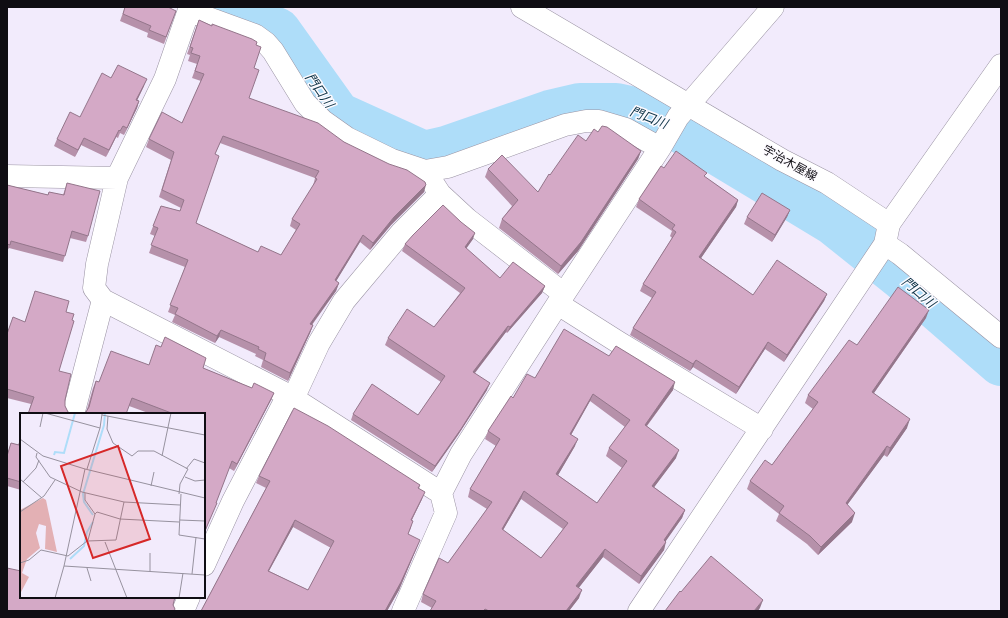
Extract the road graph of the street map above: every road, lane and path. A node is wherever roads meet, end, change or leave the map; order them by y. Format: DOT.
graph roads {
  1 [pos="522,7"];
  2 [pos="773,7"];
  3 [pos="189,9"];
  4 [pos="1001,65"];
  5 [pos="683,112"];
  6 [pos="662,144"];
  7 [pos="425,171"];
  8 [pos="7,176"];
  9 [pos="117,178"];
  10 [pos="440,194"];
  11 [pos="887,234"];
  12 [pos="561,299"];
  13 [pos="103,300"];
  14 [pos="1001,337"];
  15 [pos="290,397"];
  16 [pos="74,411"];
  17 [pos="762,429"];
  18 [pos="441,493"];
  19 [pos="205,563"];
  20 [pos="189,598"];
  21 [pos="183,611"];
  22 [pos="403,611"];
  23 [pos="639,611"];
  1 -- 5 [label="street, 宇治木屋線"];
  2 -- 5 [label="street"];
  3 -- 7 [label="street"];
  3 -- 9 [label="street"];
  4 -- 11 [label="street"];
  5 -- 6 [label="street"];
  5 -- 11 [label="street, 宇治木屋線"];
  6 -- 7 [label="street"];
  6 -- 12 [label="street"];
  7 -- 10 [label="street"];
  8 -- 9 [label="street"];
  9 -- 13 [label="street"];
  10 -- 12 [label="street"];
  10 -- 15 [label="street"];
  11 -- 14 [label="street, 宇治木屋線"];
  11 -- 17 [label="street"];
  12 -- 17 [label="street"];
  12 -- 18 [label="street"];
  13 -- 15 [label="street"];
  13 -- 16 [label="street"];
  15 -- 18 [label="street"];
  15 -- 19 [label="street"];
  17 -- 23 [label="street"];
  18 -- 22 [label="street"];
  20 -- 21 [label="street"];
}
